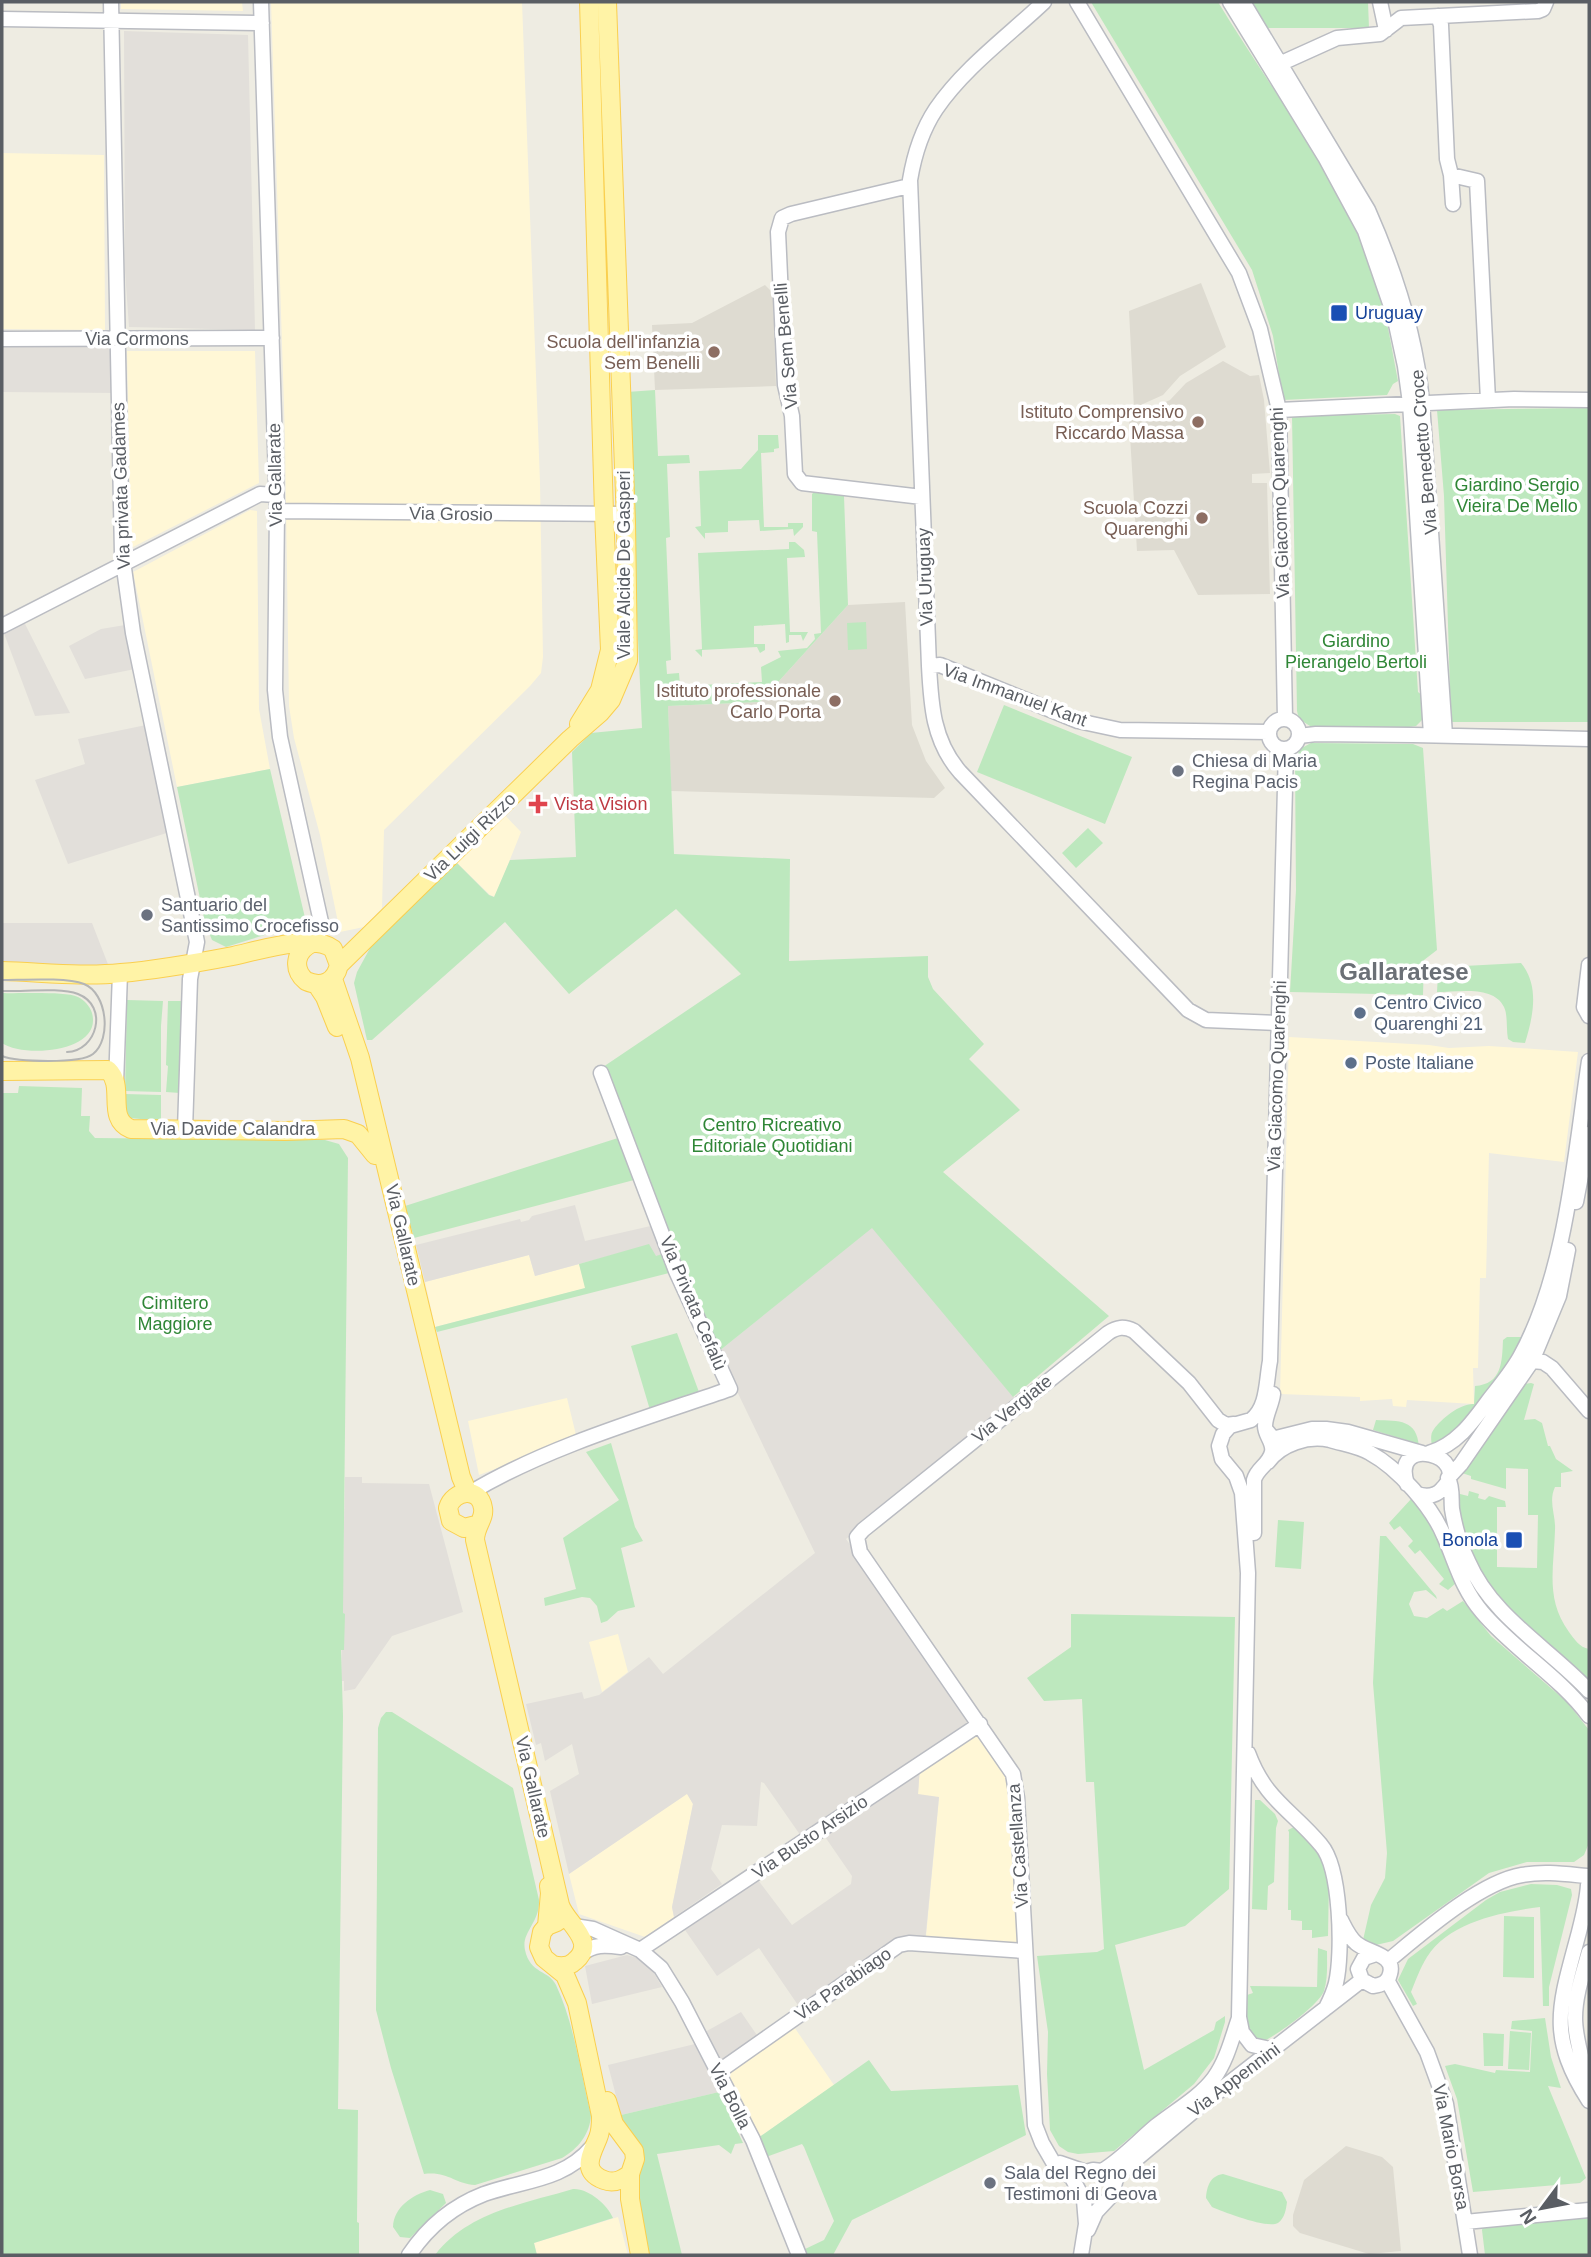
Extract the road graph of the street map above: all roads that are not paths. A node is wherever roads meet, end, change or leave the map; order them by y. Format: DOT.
graph roads {
  1 [pos="111,2"];
  2 [pos="261,2"];
  3 [pos="589,2"];
  4 [pos="607,2"];
  5 [pos="1077,2"];
  6 [pos="1230,2"];
  7 [pos="1243,2"];
  8 [pos="1380,2"];
  9 [pos="1041,3"];
  10 [pos="1544,6"];
  11 [pos="1438,16"];
  12 [pos="2,19"];
  13 [pos="111,21"];
  14 [pos="262,23"];
  15 [pos="1387,30"];
  16 [pos="1276,65"];
  17 [pos="1451,175"];
  18 [pos="909,186"];
  19 [pos="1453,204"];
  20 [pos="272,338"];
  21 [pos="117,339"];
  22 [pos="2,340"];
  23 [pos="1488,400"];
  24 [pos="1589,400"];
  25 [pos="1416,403"];
  26 [pos="1279,410"];
  27 [pos="276,495"];
  28 [pos="922,496"];
  29 [pos="277,512"];
  30 [pos="604,513"];
  31 [pos="625,514"];
  32 [pos="122,565"];
  33 [pos="2,626"];
  34 [pos="929,666"];
  35 [pos="1284,719"];
  36 [pos="1269,732"];
  37 [pos="1438,735"];
  38 [pos="1299,736"];
  39 [pos="570,739"];
  40 [pos="1589,739"];
  41 [pos="1286,749"];
  42 [pos="369,936"];
  43 [pos="319,943"];
  44 [pos="275,947"];
  45 [pos="296,963"];
  46 [pos="194,964"];
  47 [pos="1589,965"];
  48 [pos="2,971"];
  49 [pos="120,973"];
  50 [pos="329,976"];
  51 [pos="1589,1016"];
  52 [pos="1278,1023"];
  53 [pos="360,1058"];
  54 [pos="1589,1060"];
  55 [pos="2,1070"];
  56 [pos="601,1073"];
  57 [pos="116,1084"];
  58 [pos="185,1130"];
  59 [pos="1589,1133"];
  60 [pos="374,1155"];
  61 [pos="1526,1359"];
  62 [pos="1270,1361"];
  63 [pos="1173,1368"];
  64 [pos="1589,1411"];
  65 [pos="1240,1422"];
  66 [pos="1268,1433"];
  67 [pos="1220,1441"];
  68 [pos="1426,1453"];
  69 [pos="1263,1466"];
  70 [pos="1230,1469"];
  71 [pos="1448,1478"];
  72 [pos="1412,1489"];
  73 [pos="465,1494"];
  74 [pos="470,1527"];
  75 [pos="857,1540"];
  76 [pos="1248,1573"];
  77 [pos="1589,1690"];
  78 [pos="1589,1716"];
  79 [pos="980,1724"];
  80 [pos="1245,1745"];
  81 [pos="1271,1797"];
  82 [pos="1244,1805"];
  83 [pos="1588,1878"];
  84 [pos="1338,1914"];
  85 [pos="572,1925"];
  86 [pos="547,1926"];
  87 [pos="640,1950"];
  88 [pos="1024,1951"];
  89 [pos="1589,1952"];
  90 [pos="578,1957"];
  91 [pos="1382,1957"];
  92 [pos="553,1965"];
  93 [pos="1362,1980"];
  94 [pos="1383,1983"];
  95 [pos="1325,2011"];
  96 [pos="1239,2017"];
  97 [pos="1274,2050"];
  98 [pos="718,2072"];
  99 [pos="1589,2090"];
  100 [pos="1196,2097"];
  101 [pos="1589,2101"];
  102 [pos="624,2139"];
  103 [pos="594,2144"];
  104 [pos="1049,2155"];
  105 [pos="1102,2171"];
  106 [pos="1086,2172"];
  107 [pos="630,2174"];
  108 [pos="546,2177"];
  109 [pos="603,2179"];
  110 [pos="1114,2186"];
  111 [pos="1081,2194"];
  112 [pos="1102,2204"];
  113 [pos="1589,2210"];
  114 [pos="1465,2221"];
  115 [pos="1084,2240"];
  116 [pos="639,2252"];
  117 [pos="409,2255"];
  118 [pos="799,2255"];
  119 [pos="1081,2255"];
  120 [pos="1470,2255"];
  1 -- 13 [label="street, Via privata Gadames"];
  2 -- 14 [label="street, Via Gallarate"];
  3 -- 30 [label="main road, Viale Alcide De Gasperi"];
  4 -- 31 [label="main road, Viale Alcide De Gasperi"];
  5 -- 26 [label="street, Via Giacomo Quarenghi"];
  6 -- 16 [label="street, Via Benedetto Croce"];
  7 -- 16 [label="street, Via Benedetto Croce"];
  8 -- 15 [label="street"];
  9 -- 18 [label="street, Via Uruguay"];
  10 -- 11 [label="street"];
  11 -- 15 [label="street"];
  11 -- 17 [label="street"];
  12 -- 13 [label="street"];
  13 -- 14 [label="street"];
  13 -- 21 [label="street, Via privata Gadames"];
  14 -- 20 [label="street, Via Gallarate"];
  15 -- 16 [label="street"];
  16 -- 25 [label="street, Via Benedetto Croce"];
  17 -- 19 [label="street"];
  17 -- 23 [label="street"];
  18 -- 28 [label="street, Via Uruguay"];
  18 -- 28 [label="street, Via Sem Benelli"];
  20 -- 21 [label="street, Via Cormons"];
  20 -- 27 [label="street, Via Gallarate"];
  21 -- 22 [label="street, Via Cormons"];
  21 -- 32 [label="street, Via privata Gadames"];
  23 -- 24 [label="street"];
  23 -- 25 [label="street"];
  25 -- 26 [label="street"];
  25 -- 37 [label="street, Via Benedetto Croce"];
  26 -- 35 [label="street, Via Giacomo Quarenghi"];
  27 -- 29 [label="street, Via Gallarate"];
  27 -- 32 [label="street"];
  28 -- 34 [label="street, Via Uruguay"];
  29 -- 30 [label="street, Via Grosio"];
  29 -- 43 [label="street, Via Gallarate"];
  30 -- 31 [label="street, Via Grosio"];
  30 -- 39 [label="main road, Viale Alcide De Gasperi"];
  31 -- 39 [label="main road, Viale Alcide De Gasperi"];
  32 -- 33 [label="street"];
  32 -- 46 [label="street, Via privata Gadames"];
  34 -- 36 [label="street, Via Immanuel Kant"];
  34 -- 52 [label="street, Via Uruguay"];
  35 -- 36 [label="street"];
  35 -- 38 [label="street"];
  36 -- 41 [label="street"];
  37 -- 38 [label="street"];
  37 -- 40 [label="street"];
  38 -- 41 [label="street"];
  39 -- 42 [label="main road, Via Luigi Rizzo"];
  41 -- 52 [label="street, Via Giacomo Quarenghi"];
  42 -- 43 [label="main road"];
  42 -- 50 [label="main road, Via Luigi Rizzo"];
  42 -- 53 [label="main road"];
  43 -- 44 [label="main road"];
  43 -- 45 [label="main road"];
  43 -- 50 [label="main road, Via Gallarate"];
  44 -- 45 [label="main road"];
  44 -- 46 [label="main road"];
  45 -- 50 [label="main road, Via Gallarate"];
  46 -- 49 [label="main road"];
  46 -- 58 [label="street, Via privata Gadames"];
  47 -- 51 [label="street"];
  48 -- 49 [label="main road"];
  49 -- 57 [label="street"];
  50 -- 53 [label="main road, Via Gallarate"];
  50 -- 60 [label="main road, Via Gallarate"];
  52 -- 62 [label="street, Via Giacomo Quarenghi"];
  53 -- 73 [label="main road, Via Gallarate"];
  54 -- 61 [label="street"];
  55 -- 57 [label="main road"];
  56 -- 73 [label="street, Via Privata Cefalù"];
  57 -- 58 [label="main road, Via Davide Calandra"];
  58 -- 60 [label="main road, Via Davide Calandra"];
  59 -- 61 [label="street"];
  60 -- 73 [label="main road, Via Gallarate"];
  61 -- 64 [label="street"];
  61 -- 68 [label="street"];
  61 -- 71 [label="street"];
  62 -- 65 [label="street, Via Giacomo Quarenghi"];
  62 -- 66 [label="street, Via Giacomo Quarenghi"];
  63 -- 65 [label="street, Via Vergiate"];
  63 -- 67 [label="street, Via Vergiate"];
  63 -- 75 [label="street, Via Vergiate"];
  65 -- 66 [label="street"];
  65 -- 67 [label="street, Via Giacomo Quarenghi"];
  66 -- 68 [label="street"];
  66 -- 69 [label="street, Via Giacomo Quarenghi"];
  67 -- 70 [label="street, Via Giacomo Quarenghi"];
  68 -- 71 [label="street"];
  68 -- 72 [label="street"];
  69 -- 70 [label="street"];
  69 -- 72 [label="street"];
  69 -- 76 [label="street, Via Giacomo Quarenghi"];
  70 -- 76 [label="street, Via Giacomo Quarenghi"];
  71 -- 72 [label="street"];
  71 -- 77 [label="street"];
  72 -- 78 [label="street"];
  73 -- 74 [label="main road, Via Gallarate"];
  73 -- 74 [label="main road, Via Gallarate"];
  74 -- 85 [label="main road, Via Gallarate"];
  74 -- 86 [label="main road, Via Gallarate"];
  75 -- 79 [label="street, Via Castellanza"];
  76 -- 80 [label="street, Via Giacomo Quarenghi"];
  79 -- 87 [label="street, Via Busto Arsizio"];
  79 -- 88 [label="street, Via Castellanza"];
  80 -- 81 [label="street"];
  80 -- 82 [label="street, Via Giacomo Quarenghi"];
  81 -- 82 [label="street"];
  81 -- 84 [label="street"];
  82 -- 96 [label="street, Via Giacomo Quarenghi"];
  83 -- 91 [label="street"];
  83 -- 101 [label="street"];
  84 -- 91 [label="street"];
  84 -- 95 [label="street"];
  85 -- 86 [label="main road"];
  85 -- 87 [label="street, Via Bolla"];
  85 -- 90 [label="main road, Via Gallarate"];
  86 -- 92 [label="main road, Via Gallarate"];
  87 -- 90 [label="street"];
  87 -- 98 [label="street, Via Bolla"];
  88 -- 98 [label="street, Via Parabiago"];
  88 -- 104 [label="street, Via Castellanza"];
  89 -- 99 [label="street"];
  90 -- 92 [label="main road"];
  90 -- 102 [label="main road, Via Gallarate"];
  91 -- 93 [label="street"];
  91 -- 94 [label="street"];
  92 -- 103 [label="main road, Via Gallarate"];
  93 -- 94 [label="street"];
  93 -- 95 [label="street, Via Appennini"];
  94 -- 114 [label="street, Via Mario Borsa"];
  95 -- 97 [label="street, Via Appennini"];
  96 -- 97 [label="street"];
  96 -- 100 [label="street, Via Giacomo Quarenghi"];
  97 -- 110 [label="street, Via Appennini"];
  98 -- 118 [label="street, Via Bolla"];
  100 -- 105 [label="street, Via Appennini"];
  102 -- 103 [label="main road"];
  102 -- 107 [label="main road, Via Gallarate"];
  103 -- 108 [label="street"];
  103 -- 109 [label="main road, Via Gallarate"];
  104 -- 106 [label="street"];
  104 -- 111 [label="street, Via Castellanza"];
  105 -- 106 [label="street"];
  105 -- 110 [label="street"];
  106 -- 111 [label="street"];
  107 -- 109 [label="main road"];
  107 -- 116 [label="main road, Via Gallarate"];
  108 -- 109 [label="street"];
  108 -- 117 [label="street"];
  109 -- 116 [label="main road, Via Gallarate"];
  110 -- 112 [label="street, Via Appennini"];
  111 -- 112 [label="street"];
  111 -- 115 [label="street, Via Appennini"];
  112 -- 115 [label="street, Via Appennini"];
  113 -- 114 [label="street"];
  114 -- 120 [label="street, Via Mario Borsa"];
  115 -- 119 [label="street, Via Appennini"];
}
